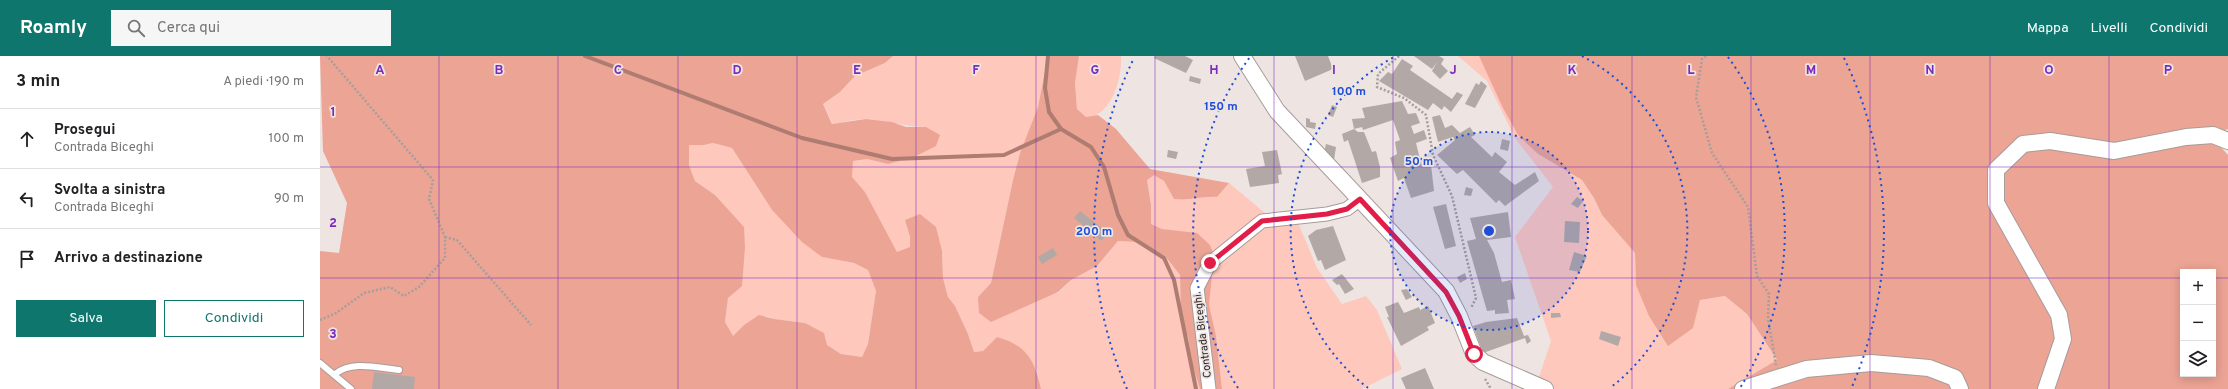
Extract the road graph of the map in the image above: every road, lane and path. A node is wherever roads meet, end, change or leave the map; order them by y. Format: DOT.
graph roads {
  1 [pos="327,56"];
  2 [pos="1242,56"];
  3 [pos="1399,56"];
  4 [pos="1706,56"];
  5 [pos="2228,142"];
  6 [pos="1360,199"];
  7 [pos="445,237"];
  8 [pos="1459,316"];
  9 [pos="320,320"];
  10 [pos="531,325"];
  11 [pos="320,363"];
  12 [pos="399,370"];
  13 [pos="335,374"];
  14 [pos="1778,378"];
  15 [pos="1957,383"];
  16 [pos="351,389"];
  17 [pos="1209,389"];
  18 [pos="1545,389"];
  19 [pos="1743,389"];
  20 [pos="2046,389"];
  1 -- 7 [label="path"];
  2 -- 6 [label="street"];
  3 -- 8 [label="path"];
  4 -- 14 [label="path"];
  5 -- 20 [label="street"];
  6 -- 8 [label="street"];
  6 -- 17 [label="street, Contrada Biceghi"];
  7 -- 9 [label="path"];
  7 -- 10 [label="path"];
  8 -- 18 [label="street"];
  11 -- 13 [label="lane"];
  12 -- 13 [label="lane"];
  13 -- 16 [label="lane"];
  14 -- 15 [label="street"];
  14 -- 19 [label="street"];
}
